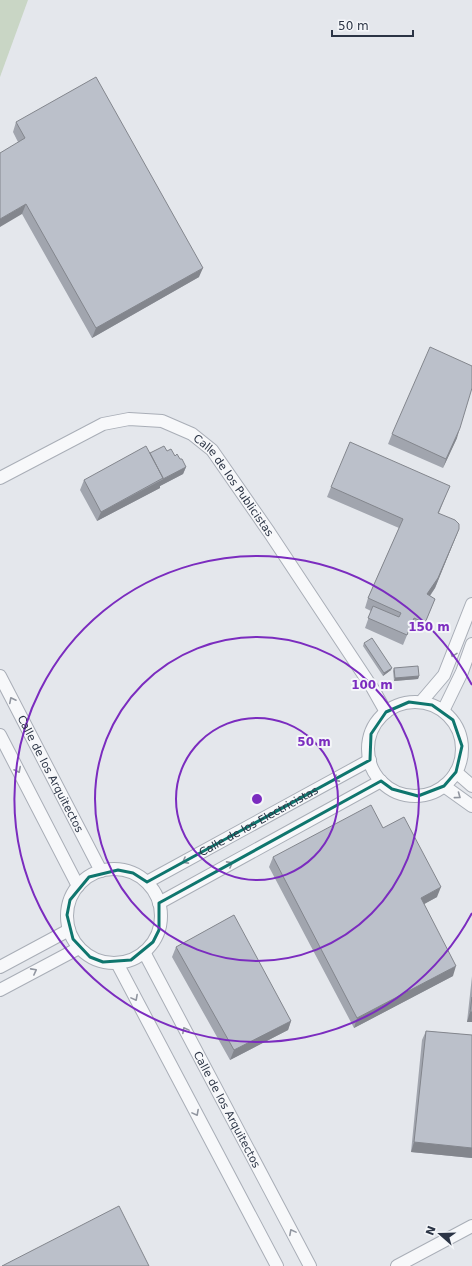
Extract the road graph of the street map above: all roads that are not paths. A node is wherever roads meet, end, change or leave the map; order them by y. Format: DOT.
graph roads {
  1 [pos="0,478"];
  2 [pos="472,604"];
  3 [pos="472,644"];
  4 [pos="0,676"];
  5 [pos="421,702"];
  6 [pos="443,711"];
  7 [pos="386,712"];
  8 [pos="0,735"];
  9 [pos="370,760"];
  10 [pos="456,772"];
  11 [pos="381,781"];
  12 [pos="444,786"];
  13 [pos="472,786"];
  14 [pos="472,806"];
  15 [pos="102,871"];
  16 [pos="146,882"];
  17 [pos="78,886"];
  18 [pos="159,903"];
  19 [pos="69,930"];
  20 [pos="79,948"];
  21 [pos="144,952"];
  22 [pos="117,963"];
  23 [pos="0,967"];
  24 [pos="0,990"];
  25 [pos="472,1226"];
  26 [pos="278,1266"];
  27 [pos="310,1266"];
  28 [pos="397,1266"];
  1 -- 7 [label="street, Calle de los Publicistas"];
  2 -- 5 [label="street, one-way"];
  3 -- 6 [label="street"];
  15 -- 4 [label="street, Calle de los Arquitectos, one-way"];
  5 -- 6 [label="street"];
  5 -- 7 [label="street"];
  6 -- 10 [label="street"];
  7 -- 9 [label="street"];
  8 -- 17 [label="street, one-way"];
  9 -- 11 [label="street"];
  9 -- 16 [label="street, Calle de los Electricistas, one-way"];
  10 -- 12 [label="street"];
  10 -- 13 [label="street"];
  11 -- 12 [label="street"];
  18 -- 11 [label="street, one-way"];
  12 -- 14 [label="street, one-way"];
  15 -- 16 [label="street"];
  15 -- 17 [label="street"];
  16 -- 18 [label="street"];
  17 -- 19 [label="street"];
  18 -- 21 [label="street"];
  19 -- 20 [label="street"];
  19 -- 23 [label="street"];
  20 -- 22 [label="street"];
  24 -- 20 [label="street, one-way"];
  21 -- 22 [label="street"];
  27 -- 21 [label="street, Calle de los Arquitectos, one-way"];
  22 -- 26 [label="street, one-way"];
  25 -- 28 [label="street"];
}
